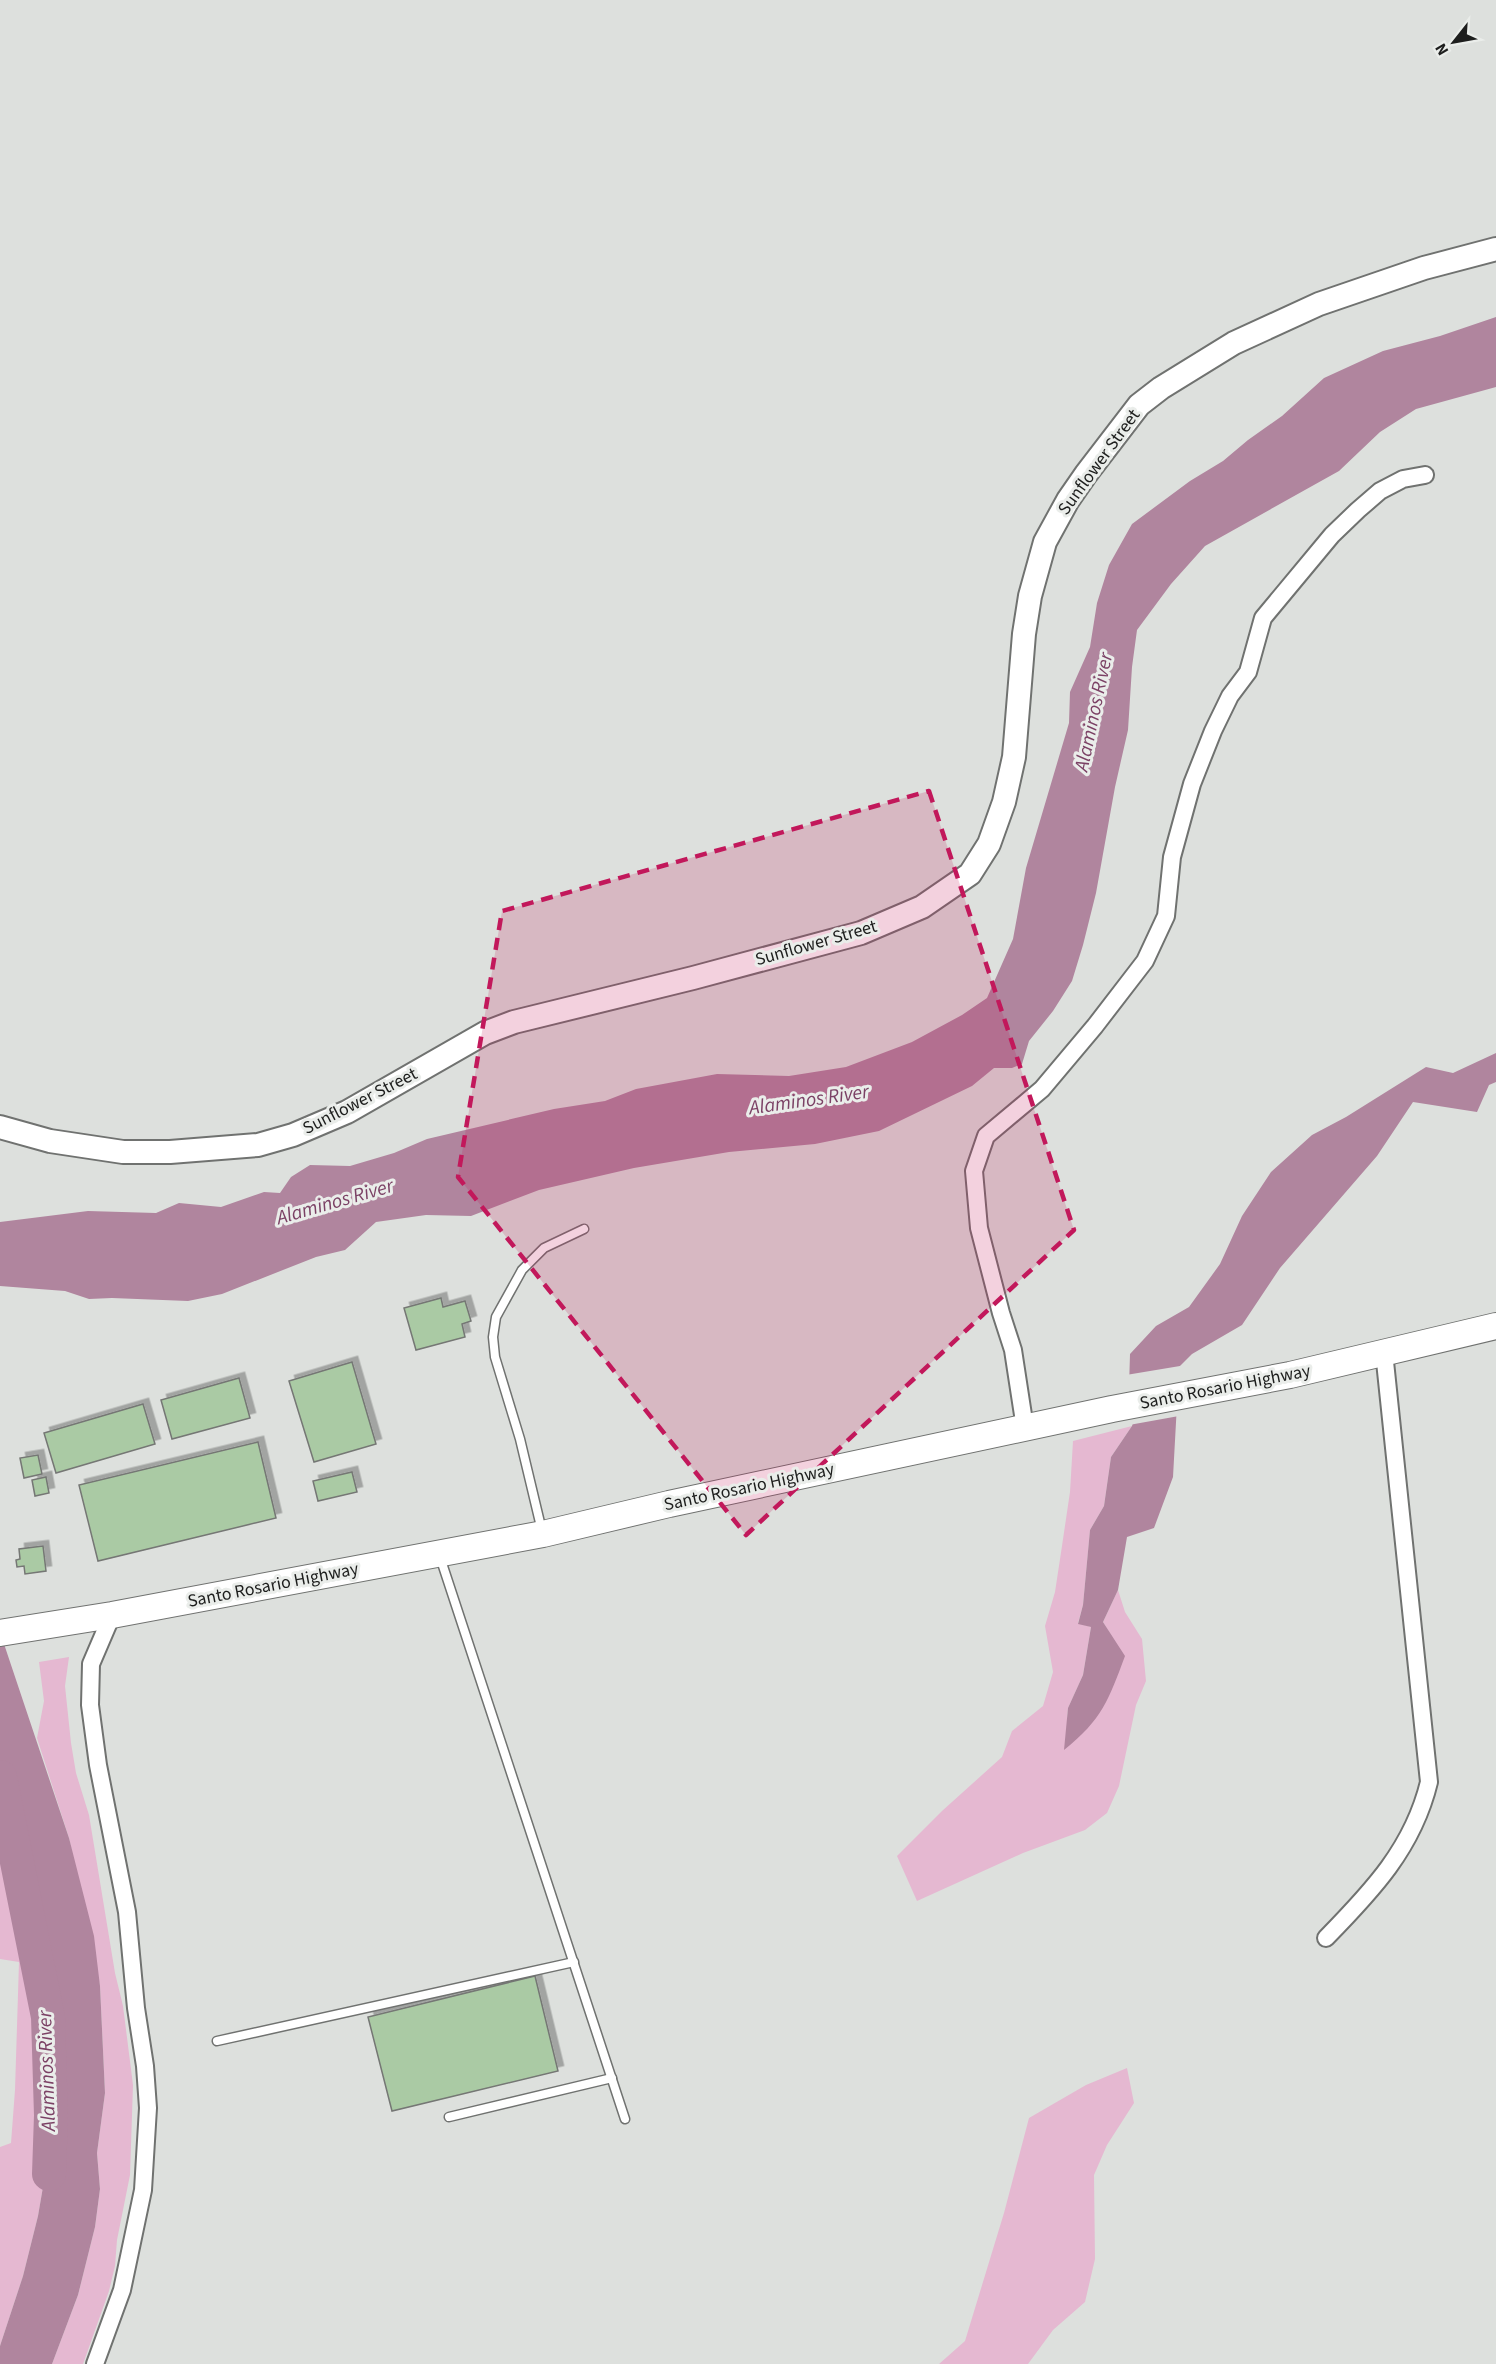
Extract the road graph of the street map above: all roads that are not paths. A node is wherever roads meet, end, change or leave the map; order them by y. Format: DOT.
graph roads {
  1 [pos="1496,249"];
  2 [pos="1425,475"];
  3 [pos="0,1127"];
  4 [pos="584,1229"];
  5 [pos="1496,1326"];
  6 [pos="1384,1352"];
  7 [pos="1025,1428"];
  8 [pos="543,1534"];
  9 [pos="439,1553"];
  10 [pos="112,1615"];
  11 [pos="0,1633"];
  12 [pos="1326,1938"];
  13 [pos="574,1962"];
  14 [pos="217,2041"];
  15 [pos="612,2078"];
  16 [pos="449,2117"];
  17 [pos="626,2119"];
  18 [pos="95,2364"];
  1 -- 3 [label="street, Sunflower Street"];
  2 -- 7 [label="street"];
  4 -- 8 [label="lane"];
  5 -- 6 [label="main road, Santo Rosario Highway"];
  6 -- 7 [label="main road, Santo Rosario Highway"];
  6 -- 12 [label="street"];
  7 -- 8 [label="main road, Santo Rosario Highway"];
  8 -- 9 [label="main road, Santo Rosario Highway"];
  9 -- 10 [label="main road, Santo Rosario Highway"];
  9 -- 13 [label="lane"];
  10 -- 11 [label="main road, Santo Rosario Highway"];
  10 -- 18 [label="street"];
  13 -- 14 [label="lane"];
  13 -- 15 [label="lane"];
  15 -- 16 [label="lane"];
  15 -- 17 [label="lane"];
}
